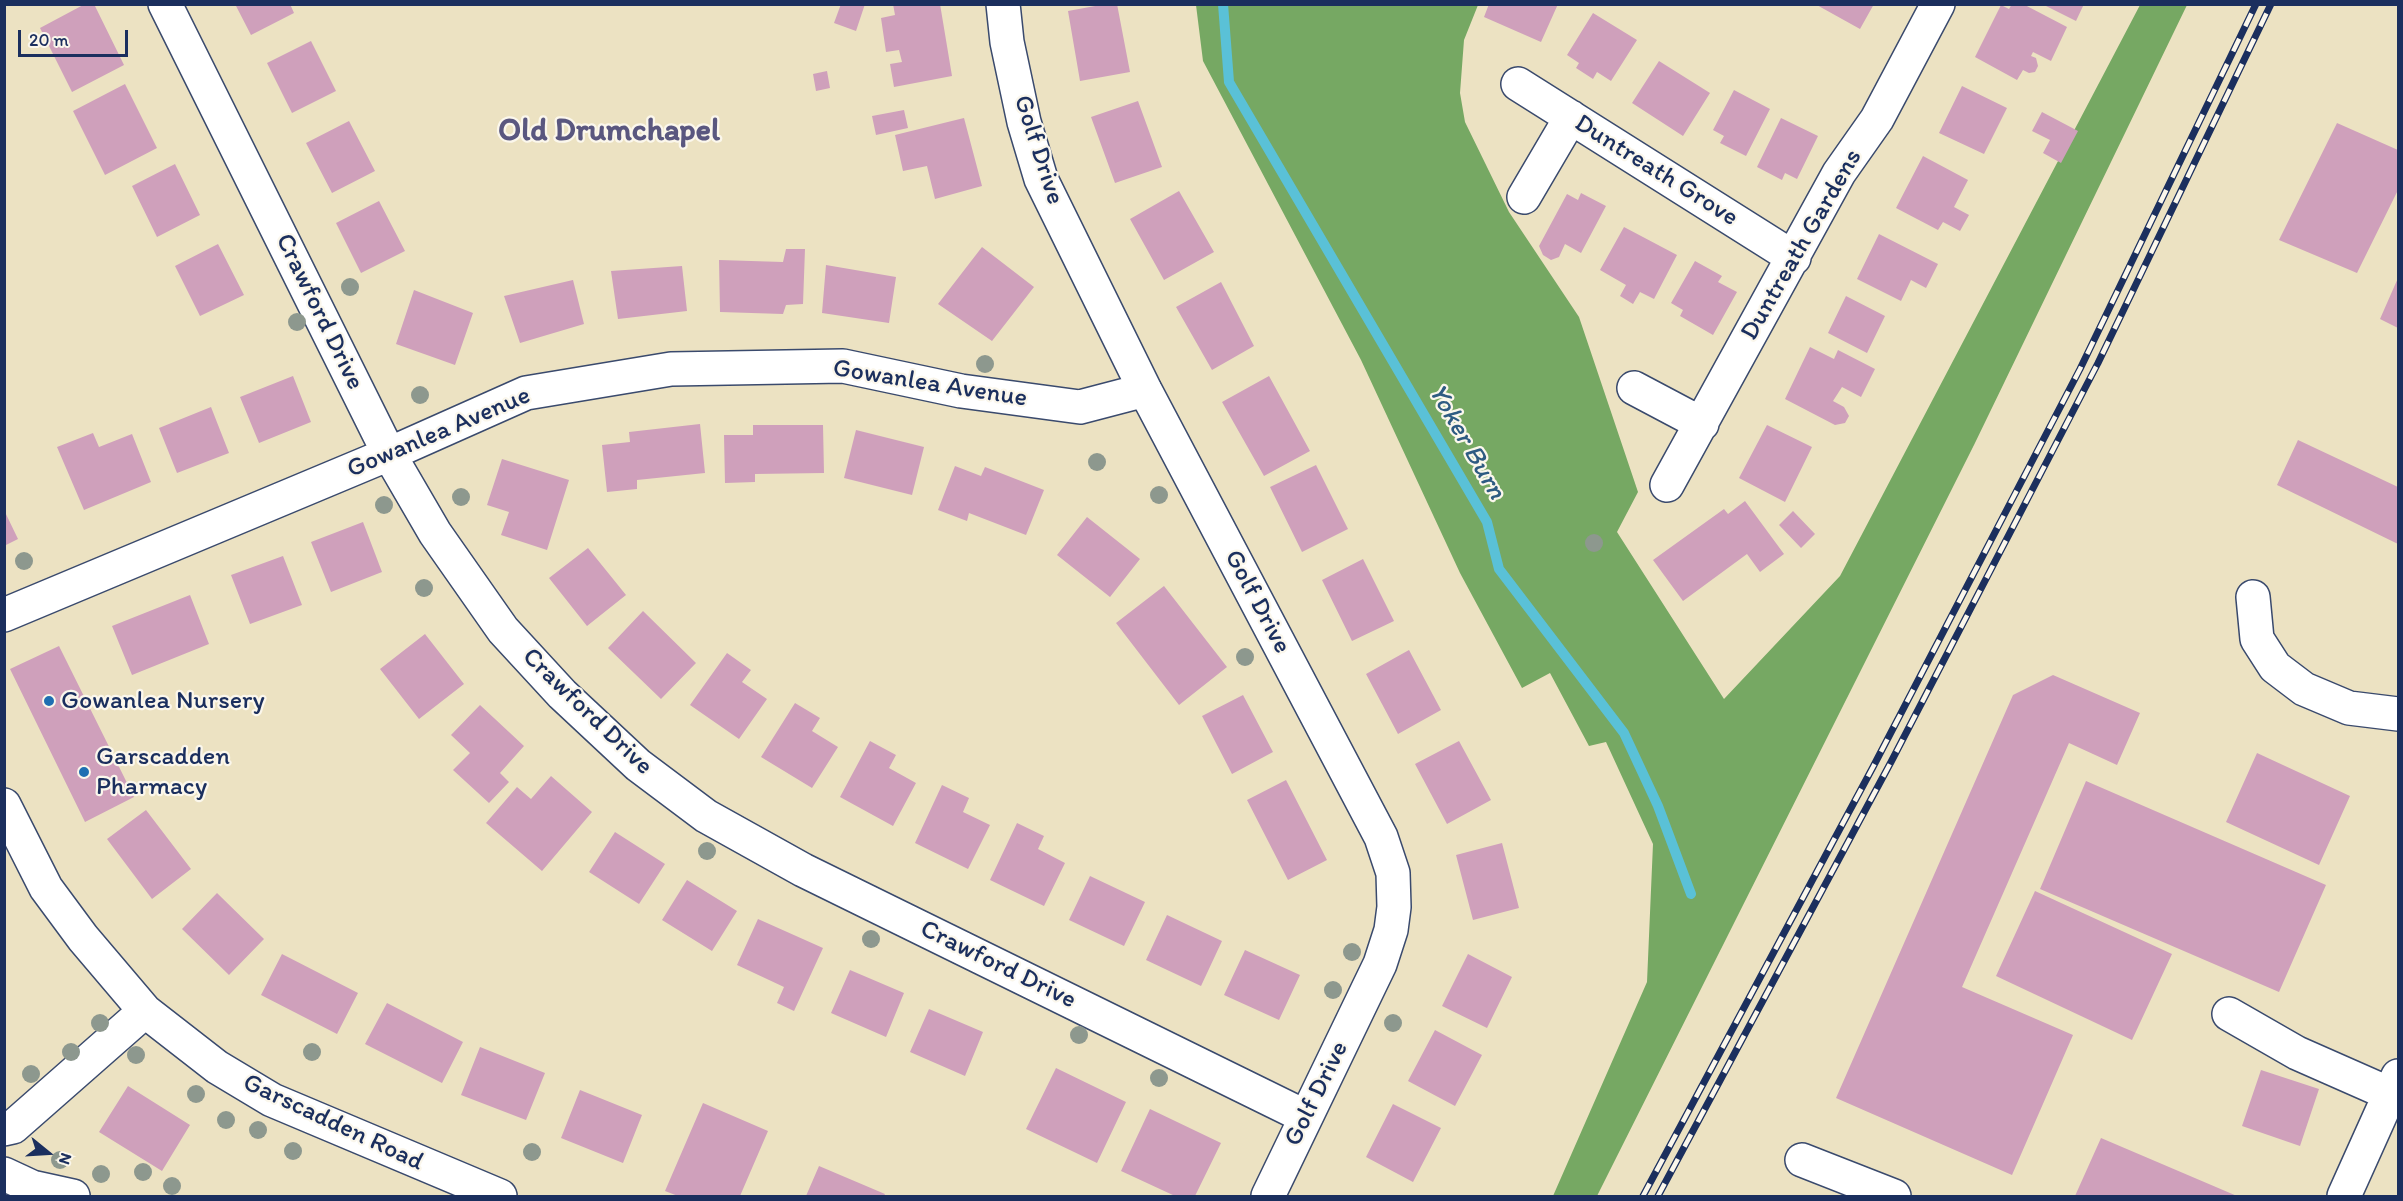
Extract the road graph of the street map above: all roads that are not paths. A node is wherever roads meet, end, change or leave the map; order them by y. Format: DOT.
graph roads {
  1 [pos="165,4"];
  2 [pos="1002,4"];
  3 [pos="1938,4"];
  4 [pos="1518,84"];
  5 [pos="1571,117"];
  6 [pos="1524,197"];
  7 [pos="1794,258"];
  8 [pos="1634,388"];
  9 [pos="1145,390"];
  10 [pos="1702,424"];
  11 [pos="389,454"];
  12 [pos="1667,485"];
  13 [pos="2253,597"];
  14 [pos="4,615"];
  15 [pos="2398,714"];
  16 [pos="4,805"];
  17 [pos="145,1011"];
  18 [pos="2229,1014"];
  19 [pos="2394,1085"];
  20 [pos="1306,1117"];
  21 [pos="4,1129"];
  22 [pos="1802,1160"];
  23 [pos="4,1174"];
  24 [pos="73,1197"];
  25 [pos="500,1197"];
  26 [pos="1268,1197"];
  27 [pos="1894,1197"];
  28 [pos="2344,1197"];
  1 -- 11 [label="street, Crawford Drive"];
  2 -- 9 [label="street, Golf Drive"];
  3 -- 7 [label="street, Duntreath Gardens"];
  4 -- 5 [label="street, Duntreath Grove"];
  5 -- 6 [label="street"];
  5 -- 7 [label="street, Duntreath Grove"];
  7 -- 10 [label="street, Duntreath Gardens"];
  8 -- 10 [label="street"];
  9 -- 11 [label="street, Gowanlea Avenue"];
  9 -- 20 [label="street, Golf Drive"];
  10 -- 12 [label="street, Duntreath Gardens"];
  11 -- 14 [label="street, Gowanlea Avenue"];
  11 -- 20 [label="street, Crawford Drive"];
  13 -- 15 [label="street"];
  16 -- 17 [label="street, Garscadden Road"];
  17 -- 21 [label="street"];
  17 -- 25 [label="street, Garscadden Road"];
  18 -- 19 [label="street"];
  19 -- 28 [label="street"];
  20 -- 26 [label="street, Golf Drive"];
  22 -- 27 [label="street"];
  23 -- 24 [label="street"];
}
